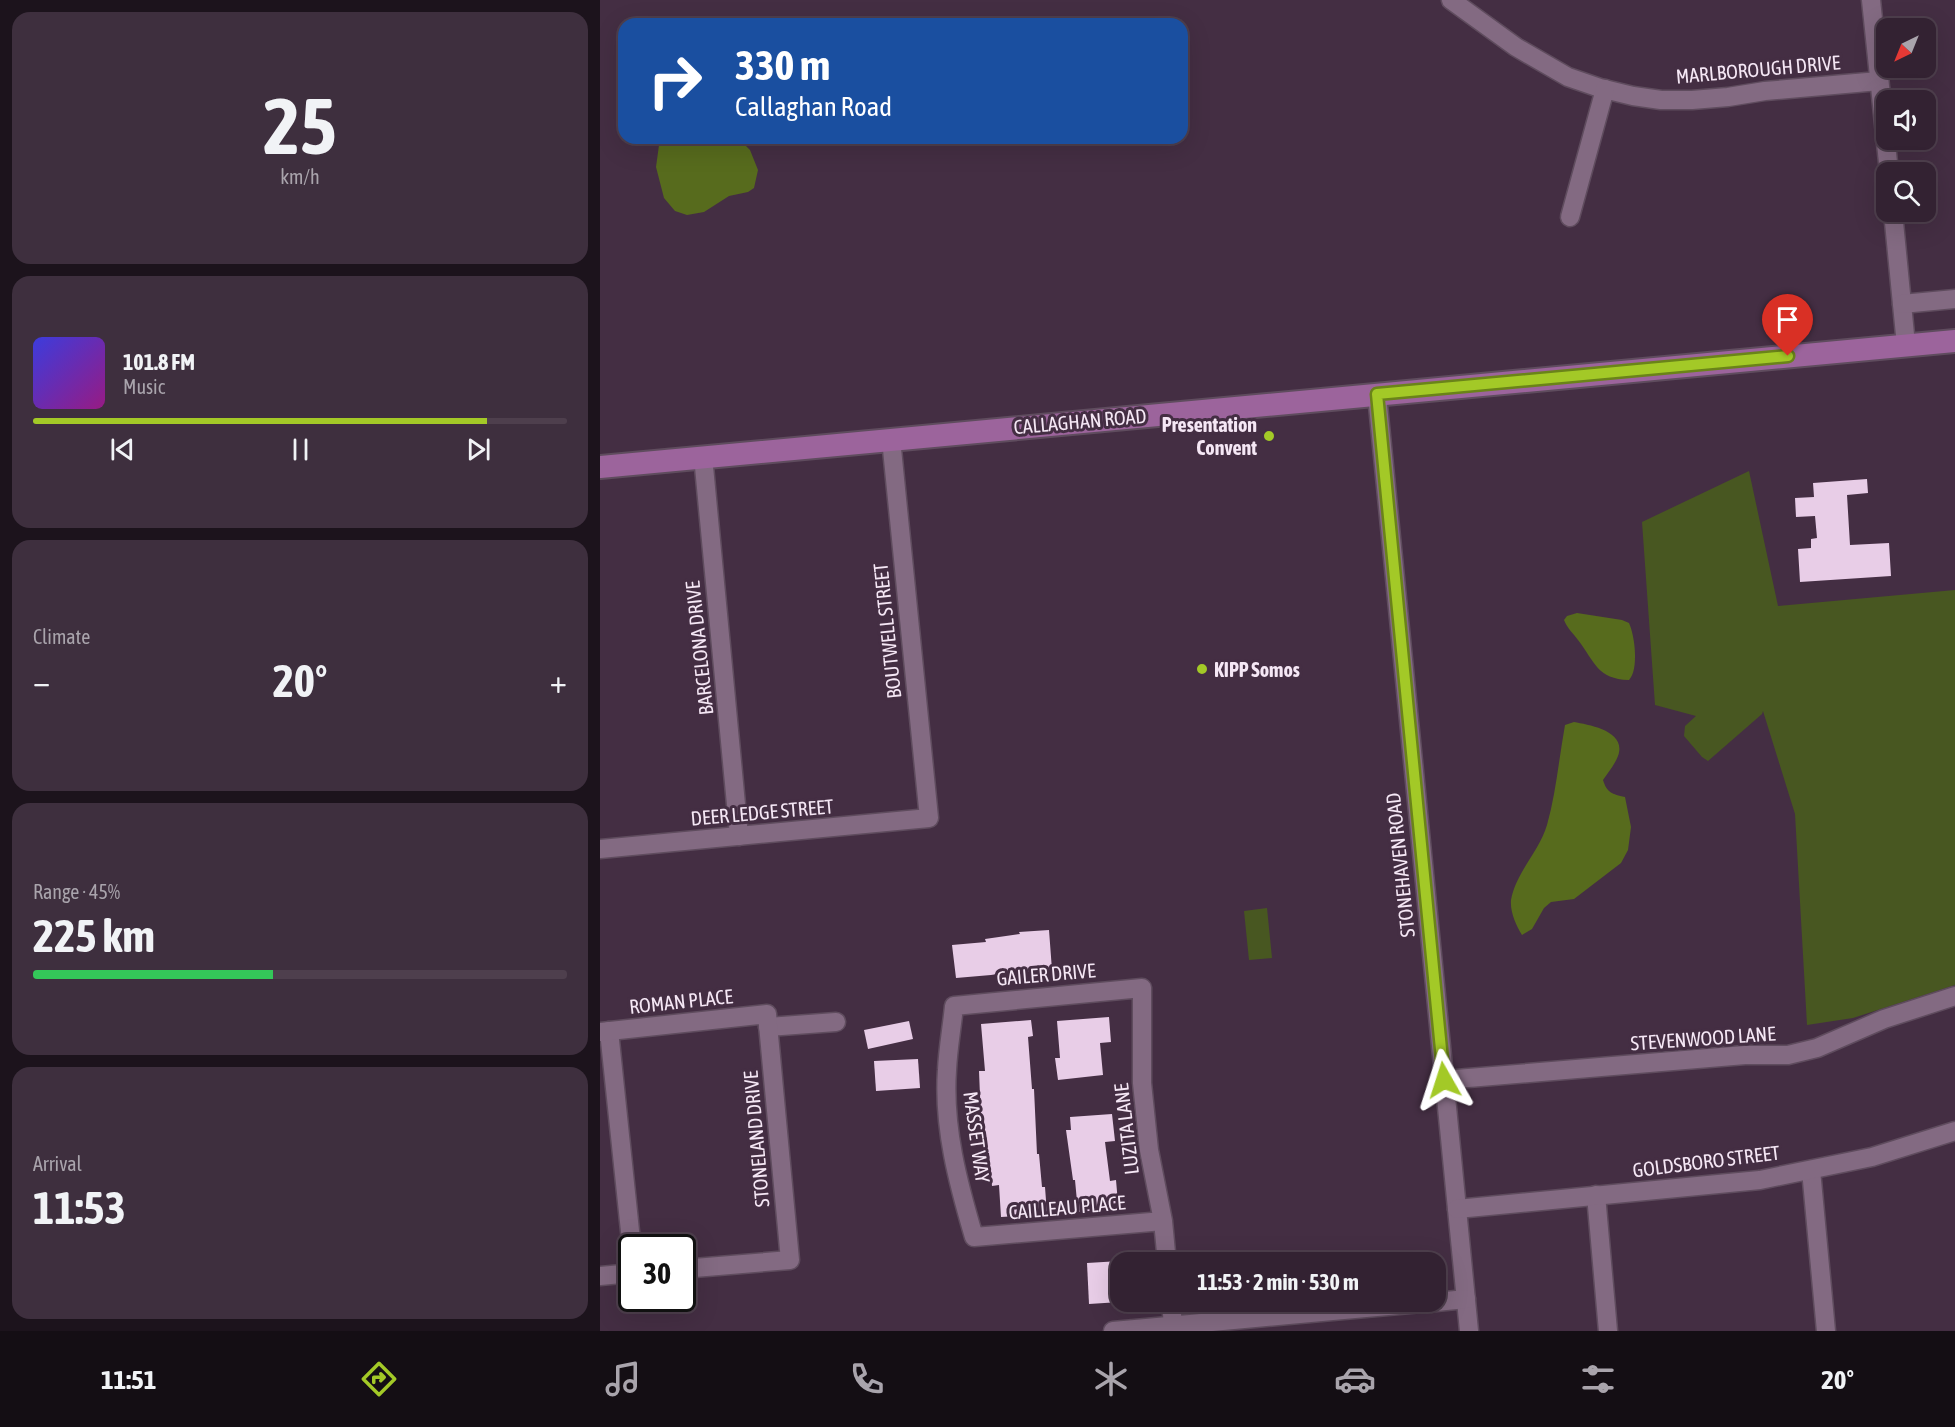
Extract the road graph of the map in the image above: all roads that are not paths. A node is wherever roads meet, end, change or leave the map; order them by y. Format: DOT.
graph roads {
  1 [pos="1451,0"];
  2 [pos="1871,0"];
  3 [pos="1879,81"];
  4 [pos="1605,89"];
  5 [pos="1888,162"];
  6 [pos="1570,217"];
  7 [pos="1894,222"];
  8 [pos="1955,298"];
  9 [pos="1902,304"];
  10 [pos="1955,341"];
  11 [pos="1906,345"];
  12 [pos="1377,394"];
  13 [pos="891,439"];
  14 [pos="703,456"];
  15 [pos="600,467"];
  16 [pos="929,818"];
  17 [pos="739,836"];
  18 [pos="600,849"];
  19 [pos="1142,988"];
  20 [pos="1955,996"];
  21 [pos="954,1005"];
  22 [pos="767,1021"];
  23 [pos="836,1022"];
  24 [pos="605,1031"];
  25 [pos="1444,1080"];
  26 [pos="1955,1131"];
  27 [pos="1811,1170"];
  28 [pos="1596,1196"];
  29 [pos="1457,1209"];
  30 [pos="1163,1221"];
  31 [pos="630,1234"];
  32 [pos="974,1237"];
  33 [pos="1166,1252"];
  34 [pos="696,1268"];
  35 [pos="618,1274"];
  36 [pos="600,1276"];
  37 [pos="1466,1299"];
  38 [pos="1446,1301"];
  39 [pos="1172,1312"];
  40 [pos="1325,1312"];
  41 [pos="1173,1326"];
  42 [pos="1113,1331"];
  43 [pos="1469,1331"];
  44 [pos="1608,1331"];
  45 [pos="1826,1331"];
  1 -- 4 [label="street, MARLBOROUGH DRIVE"];
  2 -- 3 [label="street"];
  3 -- 4 [label="street, MARLBOROUGH DRIVE"];
  3 -- 5 [label="street"];
  4 -- 6 [label="street"];
  7 -- 9 [label="street"];
  8 -- 9 [label="street"];
  9 -- 11 [label="street"];
  10 -- 11 [label="main road, CALLAGHAN ROAD"];
  11 -- 12 [label="main road, CALLAGHAN ROAD"];
  12 -- 13 [label="main road, CALLAGHAN ROAD"];
  12 -- 25 [label="street, STONEHAVEN ROAD"];
  13 -- 14 [label="main road, CALLAGHAN ROAD"];
  13 -- 16 [label="street, BOUTWELL STREET"];
  14 -- 15 [label="main road, CALLAGHAN ROAD"];
  14 -- 17 [label="street, BARCELONA DRIVE"];
  16 -- 17 [label="street, DEER LEDGE STREET"];
  17 -- 18 [label="street, DEER LEDGE STREET"];
  19 -- 21 [label="street, GAILER DRIVE"];
  19 -- 30 [label="street, LUZITA LANE"];
  20 -- 25 [label="street, STEVENWOOD LANE"];
  21 -- 32 [label="street, MASSET WAY"];
  22 -- 23 [label="street, ROMAN PLACE"];
  22 -- 24 [label="street, ROMAN PLACE"];
  22 -- 34 [label="street, STONELAND DRIVE"];
  24 -- 31 [label="street"];
  25 -- 29 [label="street, STONEHAVEN ROAD"];
  26 -- 27 [label="street, GOLDSBORO STREET"];
  27 -- 28 [label="street, GOLDSBORO STREET"];
  27 -- 45 [label="street"];
  28 -- 29 [label="street, GOLDSBORO STREET"];
  28 -- 44 [label="street"];
  29 -- 37 [label="street, STONEHAVEN ROAD"];
  30 -- 32 [label="street, CAILLEAU PLACE"];
  30 -- 33 [label="street, LUZITA LANE"];
  35 -- 36 [label="street"];
  37 -- 38 [label="street"];
  37 -- 43 [label="street, STONEHAVEN ROAD"];
  39 -- 41 [label="street"];
  40 -- 41 [label="street"];
  41 -- 42 [label="street"];
}
